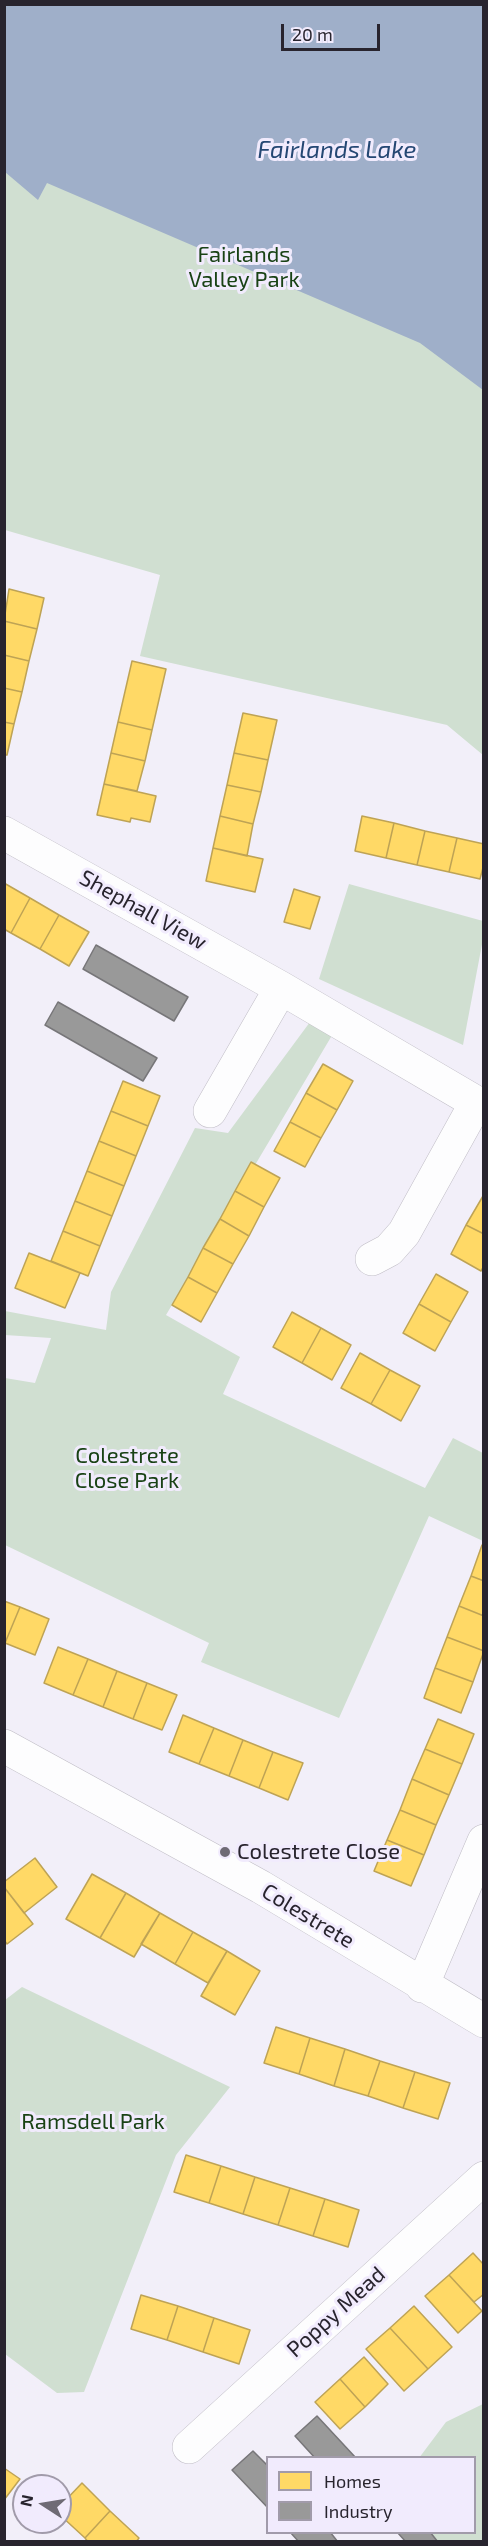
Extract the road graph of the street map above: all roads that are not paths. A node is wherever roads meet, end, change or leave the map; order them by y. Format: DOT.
graph roads {
  1 [pos="4,833"];
  2 [pos="281,988"];
  3 [pos="480,1105"];
  4 [pos="210,1111"];
  5 [pos="372,1259"];
  6 [pos="4,1746"];
  7 [pos="483,1841"];
  8 [pos="422,1986"];
  9 [pos="483,2021"];
  10 [pos="483,2178"];
  11 [pos="189,2447"];
  1 -- 2 [label="street, Shephall View"];
  2 -- 3 [label="street, Shephall View"];
  2 -- 4 [label="street"];
  3 -- 5 [label="street, Shephall View"];
  6 -- 8 [label="street, Colestrete"];
  7 -- 8 [label="street"];
  8 -- 9 [label="street, Colestrete"];
  10 -- 11 [label="street, Poppy Mead"];
}
